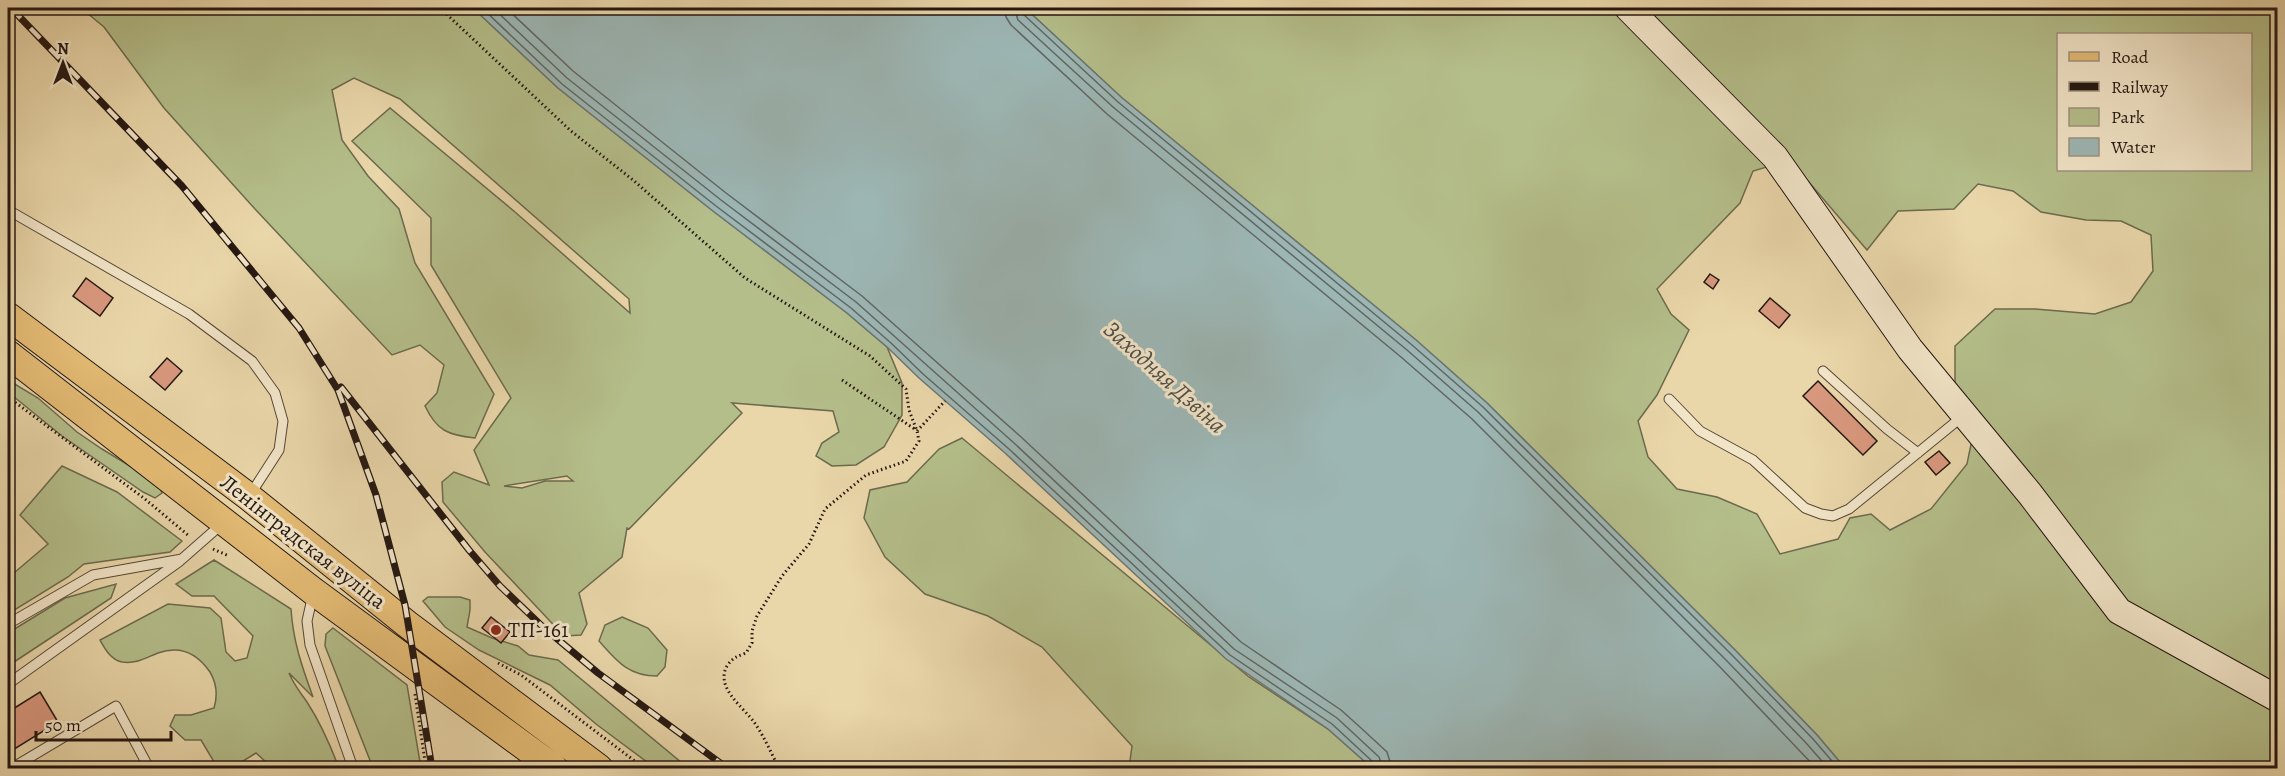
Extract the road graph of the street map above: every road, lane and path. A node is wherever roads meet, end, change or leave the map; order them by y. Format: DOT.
graph roads {
  1 [pos="440,8"];
  2 [pos="1628,8"];
  3 [pos="8,210"];
  4 [pos="8,316"];
  5 [pos="8,354"];
  6 [pos="1823,371"];
  7 [pos="842,380"];
  8 [pos="1669,399"];
  9 [pos="945,401"];
  10 [pos="1964,415"];
  11 [pos="917,431"];
  12 [pos="1918,453"];
  13 [pos="249,497"];
  14 [pos="225,521"];
  15 [pos="182,559"];
  16 [pos="314,591"];
  17 [pos="8,624"];
  18 [pos="8,684"];
  19 [pos="414,689"];
  20 [pos="2277,699"];
  21 [pos="12,768"];
  22 [pos="149,768"];
  23 [pos="353,768"];
  24 [pos="426,768"];
  25 [pos="554,768"];
  26 [pos="599,768"];
  27 [pos="779,768"];
  1 -- 11 [label="path"];
  2 -- 10 [label="street"];
  3 -- 13 [label="lane"];
  4 -- 13 [label="main road, Ленінградская вуліца"];
  5 -- 14 [label="main road, Ленінградская вуліца"];
  6 -- 12 [label="lane"];
  7 -- 11 [label="path"];
  8 -- 12 [label="lane"];
  9 -- 11 [label="path"];
  10 -- 12 [label="lane"];
  10 -- 20 [label="street"];
  11 -- 27 [label="path"];
  13 -- 26 [label="main road, Ленінградская вуліца"];
  14 -- 15 [label="lane"];
  14 -- 16 [label="main road, Ленінградская вуліца"];
  15 -- 17 [label="lane"];
  15 -- 18 [label="lane"];
  16 -- 23 [label="lane"];
  16 -- 25 [label="main road, Ленінградская вуліца"];
  19 -- 24 [label="path"];
  21 -- 22 [label="lane"];
}
